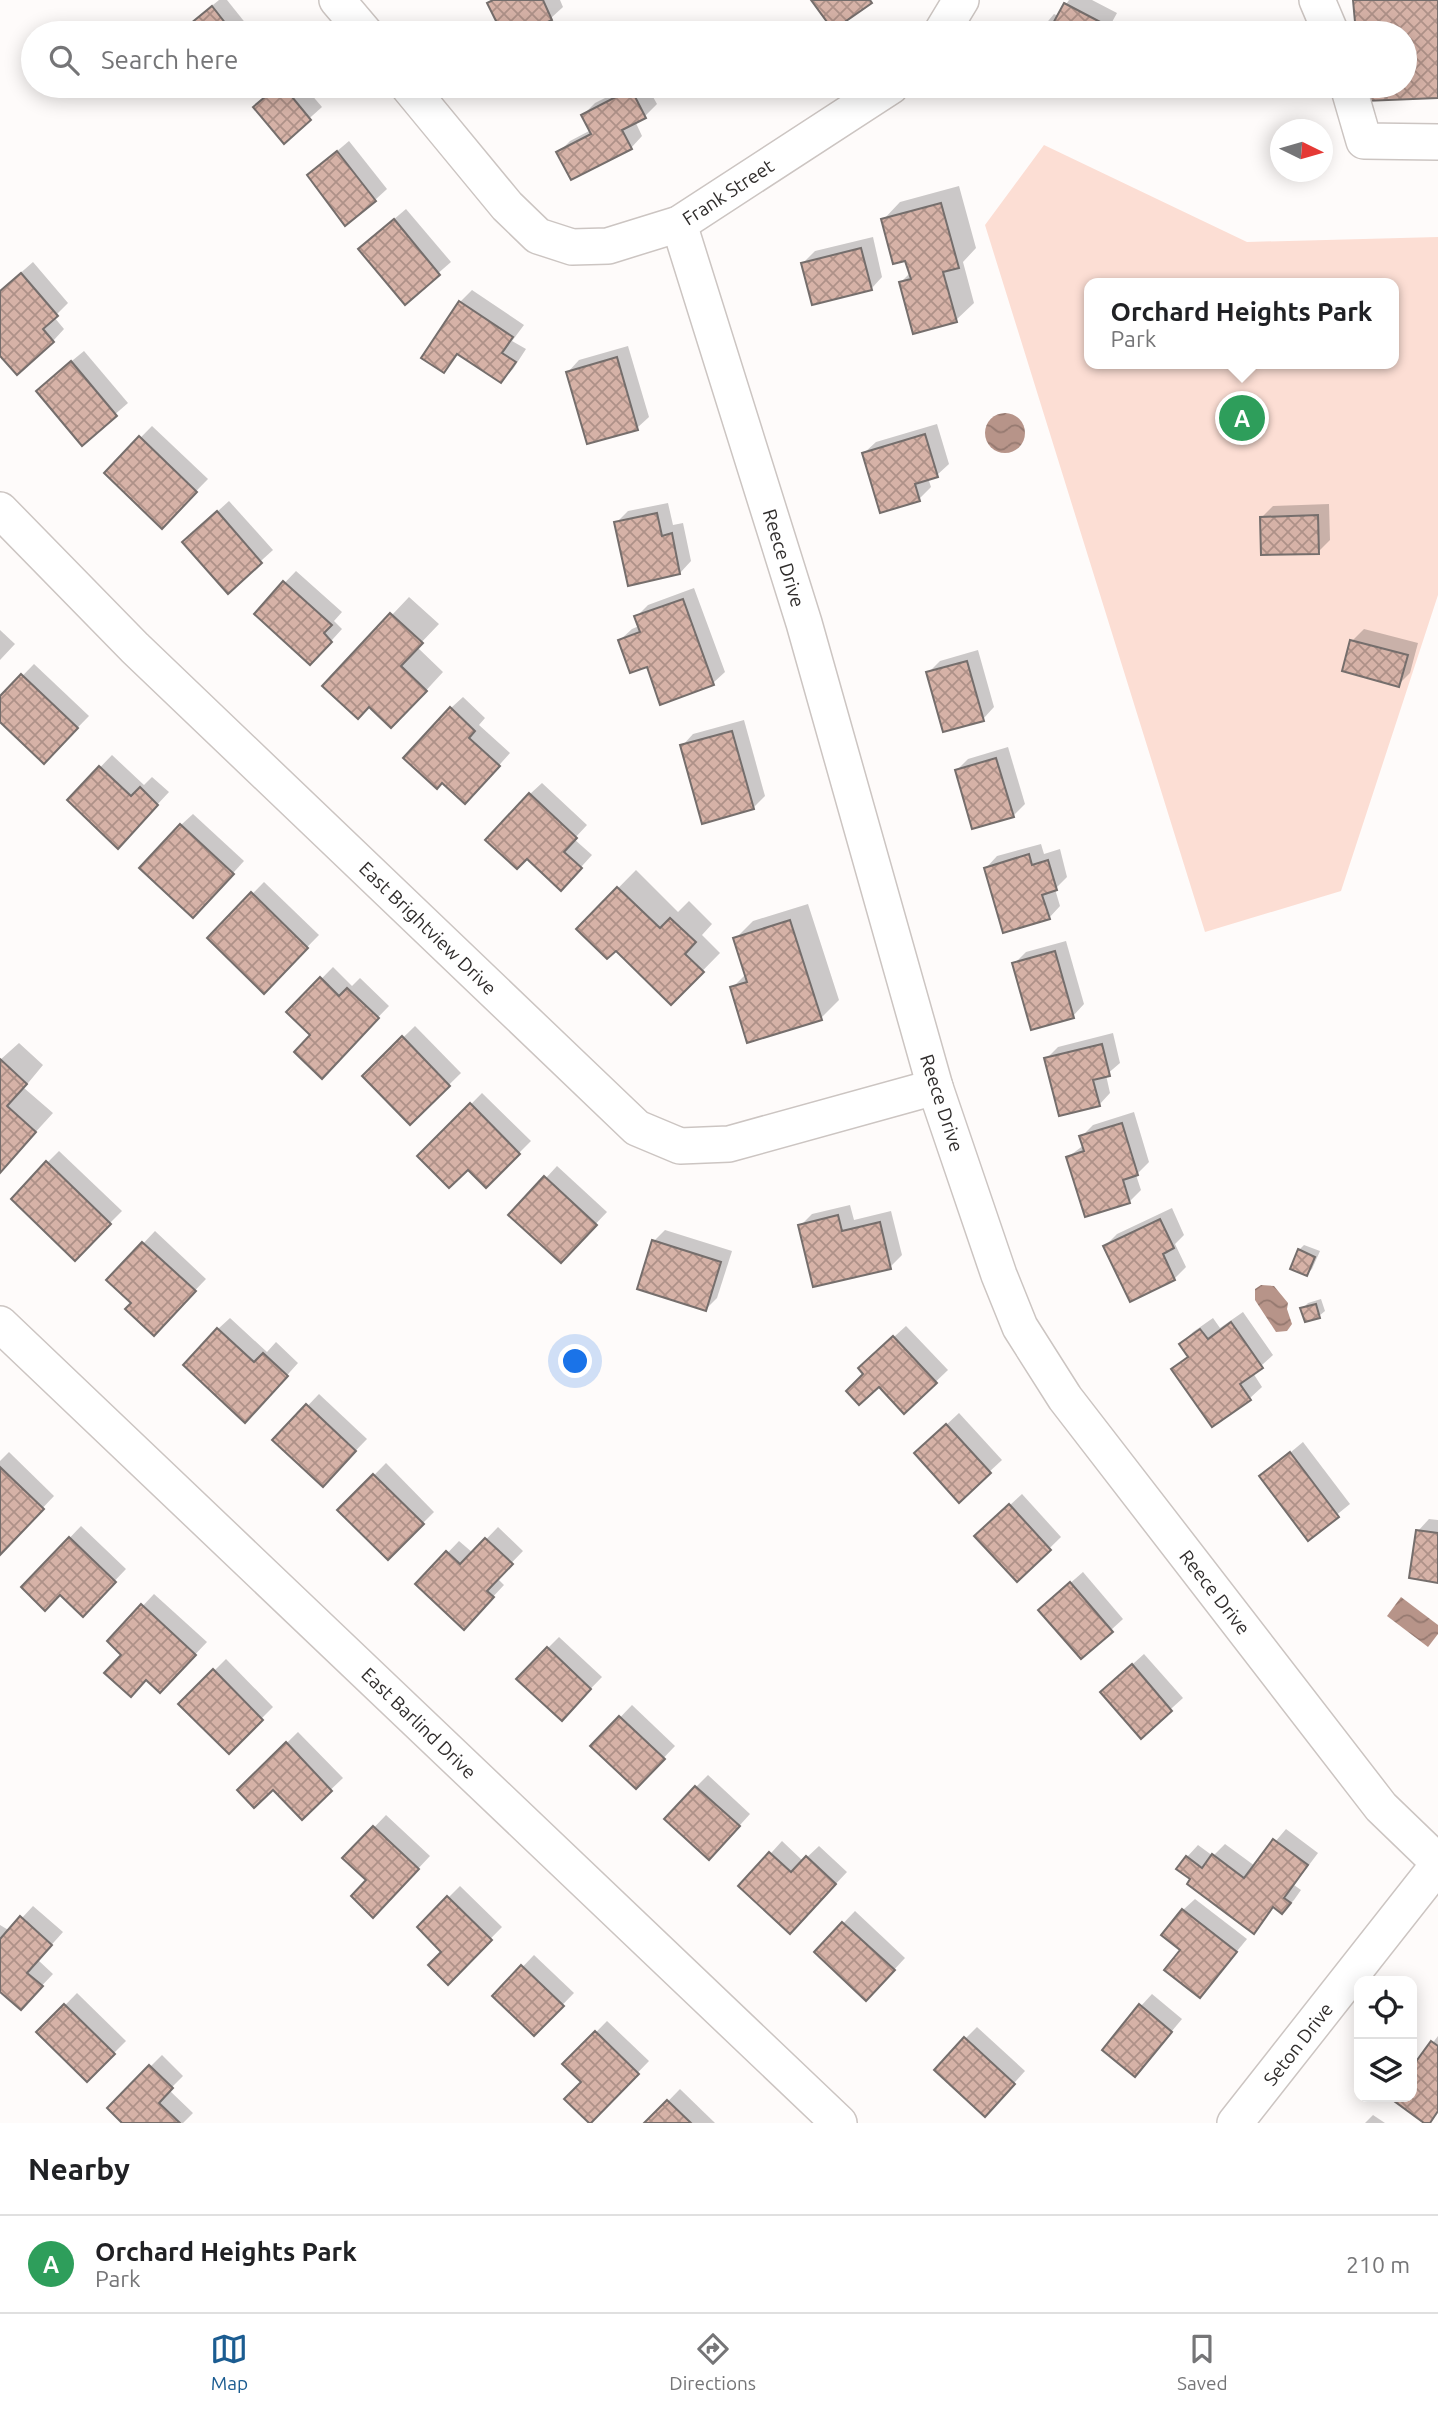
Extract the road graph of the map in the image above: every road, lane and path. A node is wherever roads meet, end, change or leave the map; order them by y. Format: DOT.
graph roads {
  1 [pos="337,0"];
  2 [pos="961,0"];
  3 [pos="1317,0"];
  4 [pos="355,21"];
  5 [pos="948,21"];
  6 [pos="1326,21"];
  7 [pos="418,98"];
  8 [pos="873,98"];
  9 [pos="1351,98"];
  10 [pos="1438,142"];
  11 [pos="679,224"];
  12 [pos="0,510"];
  13 [pos="935,1087"];
  14 [pos="0,1324"];
  15 [pos="1438,1863"];
  16 [pos="839,2123"];
  17 [pos="1235,2123"];
  1 -- 4 [label="street"];
  2 -- 5 [label="street"];
  3 -- 6 [label="street"];
  7 -- 11 [label="street, Frank Street"];
  8 -- 11 [label="street, Frank Street"];
  9 -- 10 [label="street"];
  11 -- 13 [label="street, Reece Drive"];
  12 -- 13 [label="street, East Brightview Drive"];
  13 -- 15 [label="street, Reece Drive"];
  14 -- 16 [label="street, East Barlind Drive"];
  15 -- 17 [label="street, Seton Drive"];
}
